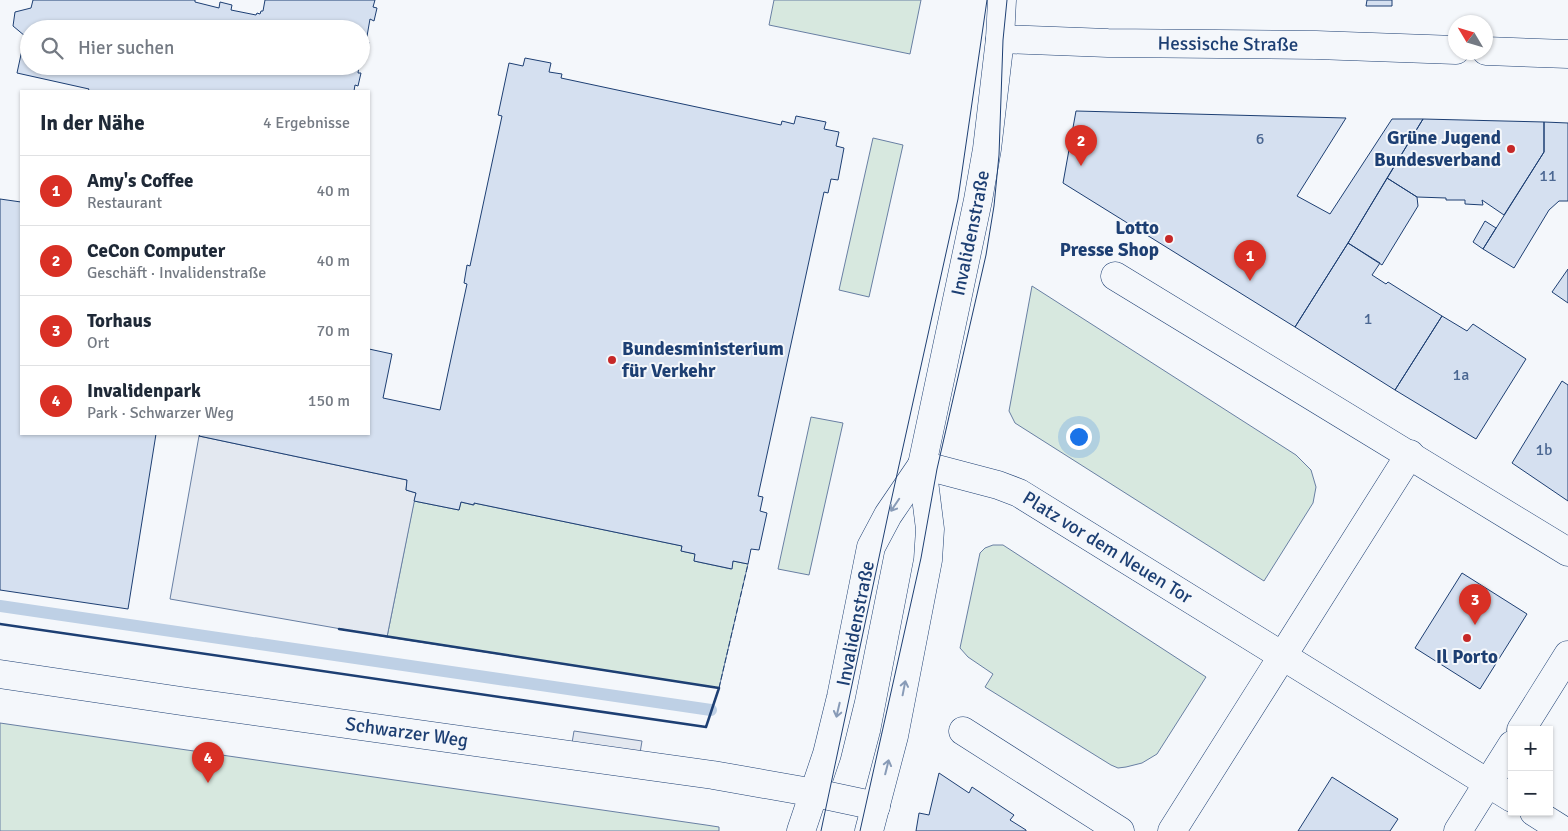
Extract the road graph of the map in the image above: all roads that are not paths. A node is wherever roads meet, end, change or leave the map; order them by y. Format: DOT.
graph roads {
  1 [pos="1002,0"];
  2 [pos="1000,40"];
  3 [pos="1448,50"];
  4 [pos="1493,51"];
  5 [pos="1568,54"];
  6 [pos="1115,276"];
  7 [pos="1410,454"];
  8 [pos="922,465"];
  9 [pos="1568,552"];
  10 [pos="1568,655"];
  11 [pos="1283,656"];
  12 [pos="0,674"];
  13 [pos="1524,726"];
  14 [pos="964,731"];
  15 [pos="1508,751"];
  16 [pos="1488,783"];
  17 [pos="815,792"];
  18 [pos="1508,796"];
  19 [pos="1540,816"];
  20 [pos="872,819"];
  21 [pos="801,831"];
  22 [pos="1120,831"];
  23 [pos="1172,831"];
  24 [pos="1458,831"];
  25 [pos="1564,831"];
  1 -- 2 [label="street, Invalidenstraße"];
  2 -- 3 [label="street, Hessische Straße"];
  2 -- 8 [label="street, Invalidenstraße"];
  4 -- 5 [label="street"];
  6 -- 7 [label="street"];
  7 -- 9 [label="street"];
  7 -- 11 [label="street"];
  8 -- 11 [label="street, Platz vor dem Neuen Tor"];
  8 -- 17 [label="street, Invalidenstraße, one-way"];
  20 -- 8 [label="street, Invalidenstraße, one-way"];
  10 -- 13 [label="street"];
  11 -- 16 [label="street, Platz vor dem Neuen Tor"];
  11 -- 23 [label="street"];
  12 -- 17 [label="street, Schwarzer Weg"];
  14 -- 22 [label="street"];
  15 -- 16 [label="street"];
  16 -- 18 [label="street, Platz vor dem Neuen Tor"];
  16 -- 24 [label="street"];
  17 -- 20 [label="street, Invalidenstraße"];
  17 -- 21 [label="street, Invalidenstraße"];
  19 -- 25 [label="street"];
}
